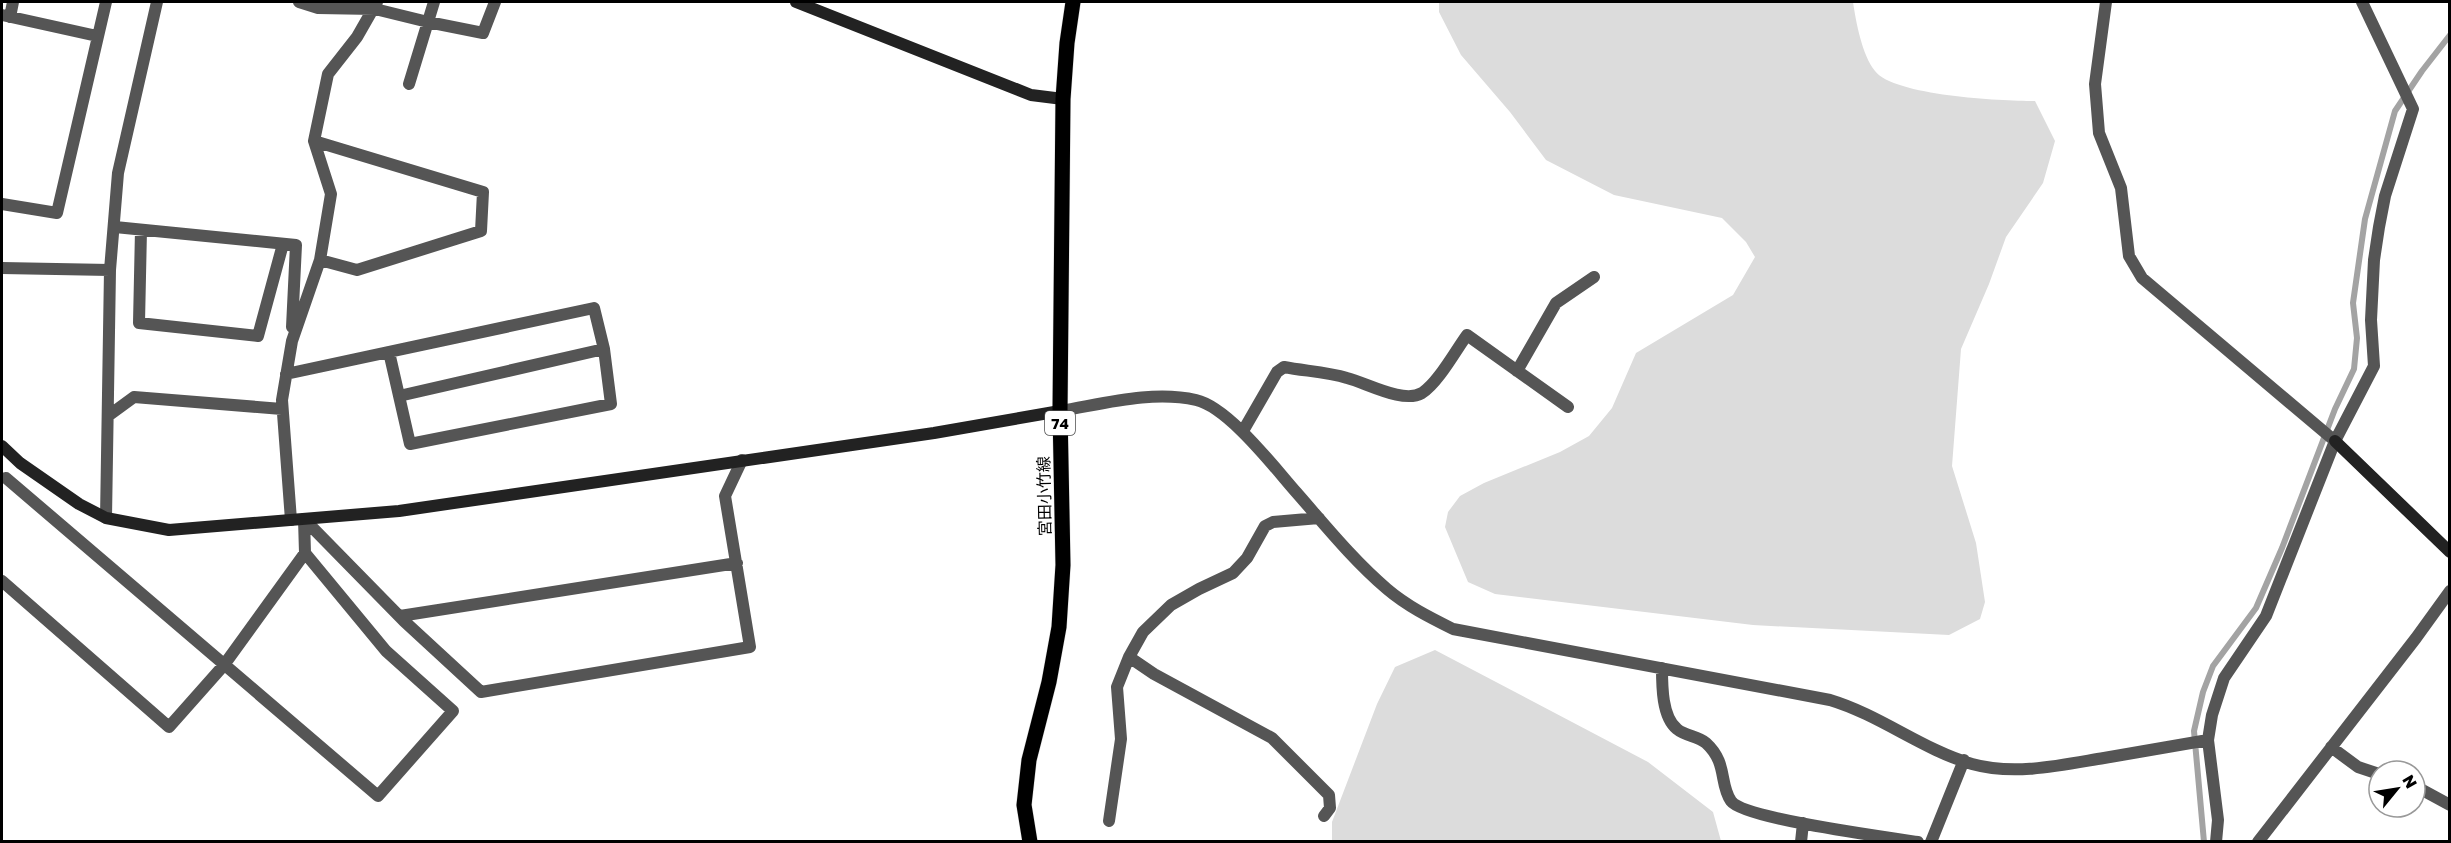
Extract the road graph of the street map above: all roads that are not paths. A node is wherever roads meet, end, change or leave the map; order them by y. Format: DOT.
graph roads {
  1 [pos="13,2"];
  2 [pos="106,2"];
  3 [pos="158,2"];
  4 [pos="299,2"];
  5 [pos="434,2"];
  6 [pos="495,2"];
  7 [pos="796,2"];
  8 [pos="1073,2"];
  9 [pos="2106,2"];
  10 [pos="2362,2"];
  11 [pos="376,5"];
  12 [pos="6,16"];
  13 [pos="428,22"];
  14 [pos="97,36"];
  15 [pos="409,84"];
  16 [pos="1063,99"];
  17 [pos="314,141"];
  18 [pos="2,204"];
  19 [pos="115,227"];
  20 [pos="141,230"];
  21 [pos="283,244"];
  22 [pos="320,260"];
  23 [pos="2,268"];
  24 [pos="110,270"];
  25 [pos="1594,277"];
  26 [pos="292,341"];
  27 [pos="604,350"];
  28 [pos="390,352"];
  29 [pos="1516,371"];
  30 [pos="286,374"];
  31 [pos="399,396"];
  32 [pos="1568,407"];
  33 [pos="282,409"];
  34 [pos="1060,411"];
  35 [pos="108,416"];
  36 [pos="1243,431"];
  37 [pos="2335,441"];
  38 [pos="2,446"];
  39 [pos="742,460"];
  40 [pos="20,463"];
  41 [pos="4,481"];
  42 [pos="106,518"];
  43 [pos="1319,518"];
  44 [pos="304,519"];
  45 [pos="291,520"];
  46 [pos="2450,552"];
  47 [pos="305,553"];
  48 [pos="737,563"];
  49 [pos="2,581"];
  50 [pos="2450,591"];
  51 [pos="400,616"];
  52 [pos="1129,657"];
  53 [pos="224,665"];
  54 [pos="1662,668"];
  55 [pos="2208,740"];
  56 [pos="2331,747"];
  57 [pos="1964,760"];
  58 [pos="2367,770"];
  59 [pos="2427,793"];
  60 [pos="2450,805"];
  61 [pos="1323,816"];
  62 [pos="1109,821"];
  63 [pos="1803,823"];
  64 [pos="1030,842"];
  65 [pos="1801,842"];
  66 [pos="1918,842"];
  67 [pos="1931,842"];
  68 [pos="2216,842"];
  69 [pos="2258,842"];
  1 -- 12 [label="street"];
  2 -- 14 [label="street"];
  3 -- 19 [label="street"];
  4 -- 11 [label="street"];
  5 -- 13 [label="street"];
  6 -- 13 [label="street"];
  7 -- 16 [label="street"];
  8 -- 16 [label="main road, 宮田小竹線 / 74"];
  9 -- 37 [label="street"];
  10 -- 37 [label="street"];
  11 -- 13 [label="street"];
  11 -- 17 [label="street"];
  12 -- 14 [label="street"];
  13 -- 15 [label="street"];
  14 -- 18 [label="street"];
  16 -- 34 [label="main road, 宮田小竹線 / 74"];
  17 -- 22 [label="street"];
  17 -- 22 [label="street"];
  19 -- 20 [label="street"];
  19 -- 24 [label="street"];
  20 -- 21 [label="street"];
  20 -- 21 [label="street"];
  21 -- 26 [label="street"];
  22 -- 26 [label="street"];
  23 -- 24 [label="street"];
  24 -- 35 [label="street"];
  25 -- 29 [label="street"];
  26 -- 30 [label="street"];
  27 -- 28 [label="street"];
  27 -- 31 [label="street"];
  27 -- 31 [label="street"];
  28 -- 30 [label="street"];
  28 -- 31 [label="street"];
  29 -- 32 [label="street"];
  29 -- 36 [label="street"];
  30 -- 33 [label="street"];
  33 -- 35 [label="street"];
  33 -- 45 [label="street"];
  34 -- 36 [label="street"];
  34 -- 39 [label="street"];
  34 -- 64 [label="main road, 宮田小竹線 / 74"];
  35 -- 42 [label="street"];
  36 -- 43 [label="street"];
  37 -- 46 [label="street"];
  37 -- 55 [label="street"];
  38 -- 40 [label="street"];
  39 -- 44 [label="street"];
  39 -- 48 [label="street"];
  40 -- 41 [label="street"];
  40 -- 42 [label="street"];
  41 -- 53 [label="street"];
  42 -- 45 [label="street"];
  43 -- 52 [label="street"];
  43 -- 54 [label="street"];
  44 -- 45 [label="street"];
  44 -- 47 [label="street"];
  44 -- 51 [label="street"];
  47 -- 53 [label="street"];
  47 -- 53 [label="street"];
  48 -- 51 [label="street"];
  48 -- 51 [label="street"];
  49 -- 53 [label="street"];
  50 -- 56 [label="street"];
  52 -- 61 [label="street"];
  52 -- 62 [label="street"];
  54 -- 57 [label="street"];
  54 -- 63 [label="street"];
  55 -- 57 [label="street"];
  55 -- 68 [label="street"];
  56 -- 58 [label="street"];
  56 -- 69 [label="street"];
  57 -- 67 [label="street"];
  59 -- 60 [label="street"];
  63 -- 65 [label="street"];
  63 -- 66 [label="street"];
}
